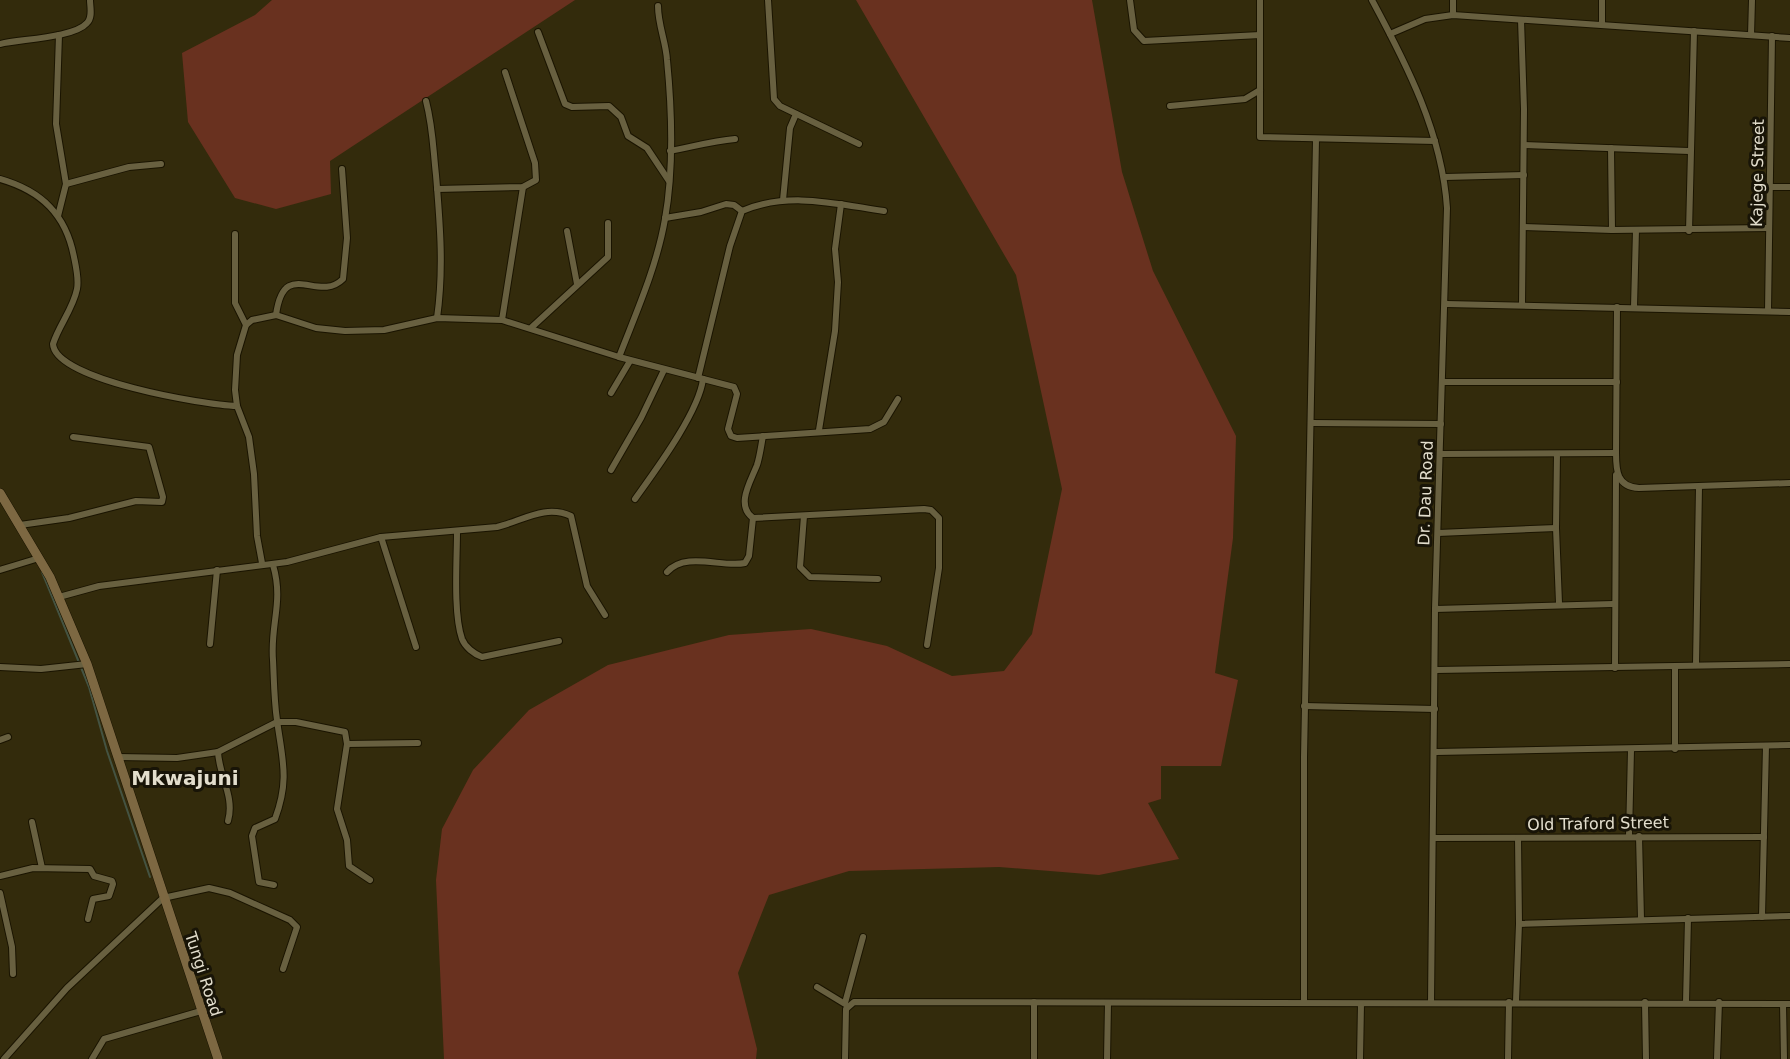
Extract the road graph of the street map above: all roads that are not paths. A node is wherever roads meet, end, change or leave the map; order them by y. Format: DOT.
graph roads {
  1 [pos="90,0"];
  2 [pos="768,0"];
  3 [pos="1130,0"];
  4 [pos="1260,0"];
  5 [pos="1372,0"];
  6 [pos="1453,0"];
  7 [pos="1602,0"];
  8 [pos="1752,0"];
  9 [pos="658,6"];
  10 [pos="1453,15"];
  11 [pos="1521,20"];
  12 [pos="1602,25"];
  13 [pos="1694,31"];
  14 [pos="538,32"];
  15 [pos="1390,34"];
  16 [pos="59,35"];
  17 [pos="1260,35"];
  18 [pos="1751,35"];
  19 [pos="1773,36"];
  20 [pos="1790,38"];
  21 [pos="0,44"];
  22 [pos="505,72"];
  23 [pos="1260,90"];
  24 [pos="426,101"];
  25 [pos="1170,106"];
  26 [pos="796,114"];
  27 [pos="735,139"];
  28 [pos="1316,140"];
  29 [pos="1435,141"];
  30 [pos="859,144"];
  31 [pos="1524,146"];
  32 [pos="1611,147"];
  33 [pos="670,151"];
  34 [pos="1689,151"];
  35 [pos="161,164"];
  36 [pos="342,169"];
  37 [pos="1524,175"];
  38 [pos="1445,177"];
  39 [pos="0,179"];
  40 [pos="669,181"];
  41 [pos="66,184"];
  42 [pos="523,187"];
  43 [pos="1769,187"];
  44 [pos="1790,188"];
  45 [pos="437,189"];
  46 [pos="783,200"];
  47 [pos="840,204"];
  48 [pos="742,211"];
  49 [pos="884,211"];
  50 [pos="58,216"];
  51 [pos="665,218"];
  52 [pos="608,223"];
  53 [pos="1524,227"];
  54 [pos="1769,228"];
  55 [pos="1612,230"];
  56 [pos="1636,230"];
  57 [pos="567,231"];
  58 [pos="1689,231"];
  59 [pos="235,234"];
  60 [pos="577,284"];
  61 [pos="1446,304"];
  62 [pos="1522,305"];
  63 [pos="1617,307"];
  64 [pos="1634,307"];
  65 [pos="1768,311"];
  66 [pos="1790,312"];
  67 [pos="276,315"];
  68 [pos="437,318"];
  69 [pos="502,320"];
  70 [pos="246,325"];
  71 [pos="532,327"];
  72 [pos="619,357"];
  73 [pos="630,361"];
  74 [pos="664,370"];
  75 [pos="701,378"];
  76 [pos="1443,382"];
  77 [pos="1617,382"];
  78 [pos="610,393"];
  79 [pos="898,399"];
  80 [pos="237,406"];
  81 [pos="1311,423"];
  82 [pos="1441,424"];
  83 [pos="819,430"];
  84 [pos="763,436"];
  85 [pos="73,437"];
  86 [pos="1616,453"];
  87 [pos="1440,454"];
  88 [pos="1557,454"];
  89 [pos="610,470"];
  90 [pos="1616,474"];
  91 [pos="1790,483"];
  92 [pos="1699,487"];
  93 [pos="0,493"];
  94 [pos="635,499"];
  95 [pos="804,516"];
  96 [pos="753,518"];
  97 [pos="20,525"];
  98 [pos="1556,528"];
  99 [pos="457,532"];
  100 [pos="1438,533"];
  101 [pos="381,537"];
  102 [pos="39,558"];
  103 [pos="262,563"];
  104 [pos="273,565"];
  105 [pos="0,570"];
  106 [pos="217,570"];
  107 [pos="667,572"];
  108 [pos="878,579"];
  109 [pos="58,597"];
  110 [pos="1559,603"];
  111 [pos="1613,604"];
  112 [pos="1435,609"];
  113 [pos="606,615"];
  114 [pos="559,641"];
  115 [pos="210,644"];
  116 [pos="927,645"];
  117 [pos="416,647"];
  118 [pos="87,664"];
  119 [pos="1790,664"];
  120 [pos="1696,665"];
  121 [pos="0,666"];
  122 [pos="1675,667"];
  123 [pos="1615,668"];
  124 [pos="1436,670"];
  125 [pos="1304,706"];
  126 [pos="1435,709"];
  127 [pos="277,722"];
  128 [pos="8,737"];
  129 [pos="0,740"];
  130 [pos="418,743"];
  131 [pos="347,744"];
  132 [pos="1790,745"];
  133 [pos="1766,746"];
  134 [pos="1675,749"];
  135 [pos="1632,750"];
  136 [pos="218,752"];
  137 [pos="1436,752"];
  138 [pos="118,757"];
  139 [pos="228,821"];
  140 [pos="32,822"];
  141 [pos="1629,836"];
  142 [pos="1639,836"];
  143 [pos="1518,837"];
  144 [pos="1764,837"];
  145 [pos="1432,838"];
  146 [pos="42,868"];
  147 [pos="0,876"];
  148 [pos="370,880"];
  149 [pos="274,885"];
  150 [pos="0,893"];
  151 [pos="163,898"];
  152 [pos="1790,916"];
  153 [pos="1762,917"];
  154 [pos="1688,918"];
  155 [pos="88,919"];
  156 [pos="1641,919"];
  157 [pos="0,920"];
  158 [pos="8,921"];
  159 [pos="1519,924"];
  160 [pos="864,938"];
  161 [pos="283,969"];
  162 [pos="14,974"];
  163 [pos="817,987"];
  164 [pos="1512,1001"];
  165 [pos="1034,1002"];
  166 [pos="1645,1002"];
  167 [pos="1686,1002"];
  168 [pos="1719,1002"];
  169 [pos="1108,1003"];
  170 [pos="1304,1003"];
  171 [pos="1431,1003"];
  172 [pos="1360,1004"];
  173 [pos="1786,1004"];
  174 [pos="846,1005"];
  175 [pos="201,1011"];
  176 [pos="4,1059"];
  177 [pos="92,1059"];
  178 [pos="218,1059"];
  179 [pos="845,1059"];
  180 [pos="1034,1059"];
  181 [pos="1107,1059"];
  182 [pos="1360,1059"];
  183 [pos="1508,1059"];
  184 [pos="1646,1059"];
  185 [pos="1717,1059"];
  186 [pos="1784,1059"];
  1 -- 16 [label="street"];
  2 -- 26 [label="street"];
  3 -- 17 [label="street"];
  4 -- 17 [label="street"];
  5 -- 15 [label="street, Dr. Dau Road"];
  6 -- 10 [label="street"];
  7 -- 12 [label="street"];
  8 -- 18 [label="street"];
  9 -- 33 [label="street"];
  10 -- 11 [label="street"];
  10 -- 15 [label="street"];
  11 -- 12 [label="street"];
  11 -- 31 [label="street"];
  12 -- 13 [label="street"];
  13 -- 18 [label="street"];
  13 -- 34 [label="street"];
  14 -- 40 [label="street"];
  15 -- 29 [label="street, Dr. Dau Road"];
  16 -- 21 [label="street"];
  16 -- 41 [label="street"];
  17 -- 23 [label="street"];
  18 -- 19 [label="street"];
  19 -- 20 [label="street"];
  19 -- 43 [label="street, Kajege Street"];
  22 -- 42 [label="street"];
  23 -- 25 [label="street"];
  23 -- 28 [label="street"];
  24 -- 45 [label="street"];
  26 -- 30 [label="street"];
  26 -- 46 [label="street"];
  27 -- 33 [label="street"];
  28 -- 29 [label="street"];
  28 -- 81 [label="street"];
  29 -- 38 [label="street, Dr. Dau Road"];
  31 -- 32 [label="street"];
  31 -- 37 [label="street"];
  32 -- 34 [label="street"];
  32 -- 55 [label="street"];
  33 -- 40 [label="street"];
  34 -- 58 [label="street"];
  35 -- 41 [label="street"];
  36 -- 67 [label="street"];
  37 -- 38 [label="street"];
  37 -- 53 [label="street"];
  38 -- 61 [label="street, Dr. Dau Road"];
  39 -- 50 [label="street"];
  40 -- 51 [label="street"];
  41 -- 50 [label="street"];
  42 -- 45 [label="street"];
  42 -- 69 [label="street"];
  43 -- 44 [label="street"];
  43 -- 54 [label="street, Kajege Street"];
  45 -- 68 [label="street"];
  46 -- 47 [label="street"];
  46 -- 48 [label="street"];
  47 -- 49 [label="street"];
  47 -- 83 [label="street"];
  48 -- 51 [label="street"];
  48 -- 75 [label="street"];
  50 -- 80 [label="street"];
  51 -- 72 [label="street"];
  52 -- 60 [label="street"];
  53 -- 55 [label="street"];
  53 -- 62 [label="street"];
  54 -- 58 [label="street"];
  54 -- 65 [label="street, Kajege Street"];
  55 -- 56 [label="street"];
  56 -- 58 [label="street"];
  56 -- 64 [label="street"];
  57 -- 60 [label="street"];
  59 -- 70 [label="street"];
  60 -- 71 [label="street"];
  61 -- 62 [label="street"];
  61 -- 76 [label="street, Dr. Dau Road"];
  62 -- 63 [label="street"];
  63 -- 64 [label="street"];
  63 -- 77 [label="street"];
  64 -- 65 [label="street"];
  65 -- 66 [label="street"];
  67 -- 68 [label="street"];
  67 -- 70 [label="street"];
  68 -- 69 [label="street"];
  69 -- 71 [label="street"];
  70 -- 80 [label="street"];
  71 -- 72 [label="street"];
  72 -- 73 [label="street"];
  73 -- 74 [label="street"];
  73 -- 78 [label="street"];
  74 -- 75 [label="street"];
  74 -- 89 [label="street"];
  75 -- 84 [label="street"];
  75 -- 94 [label="street"];
  76 -- 77 [label="street"];
  76 -- 82 [label="street, Dr. Dau Road"];
  77 -- 86 [label="street"];
  79 -- 83 [label="street"];
  80 -- 103 [label="street"];
  81 -- 82 [label="street"];
  81 -- 125 [label="street"];
  82 -- 87 [label="street, Dr. Dau Road"];
  83 -- 84 [label="street"];
  84 -- 96 [label="street"];
  85 -- 97 [label="street"];
  86 -- 88 [label="street"];
  86 -- 90 [label="street"];
  87 -- 88 [label="street"];
  87 -- 100 [label="street, Dr. Dau Road"];
  88 -- 98 [label="street"];
  90 -- 92 [label="street"];
  90 -- 111 [label="street"];
  91 -- 92 [label="street"];
  92 -- 120 [label="street"];
  93 -- 97 [label="main road, Tungi Road"];
  95 -- 96 [label="street"];
  95 -- 108 [label="street"];
  95 -- 116 [label="street"];
  96 -- 107 [label="street"];
  97 -- 102 [label="main road, Tungi Road"];
  98 -- 100 [label="street"];
  98 -- 110 [label="street"];
  99 -- 101 [label="street"];
  99 -- 113 [label="street"];
  99 -- 114 [label="street"];
  100 -- 112 [label="street, Dr. Dau Road"];
  101 -- 104 [label="street"];
  101 -- 117 [label="street"];
  102 -- 105 [label="street"];
  102 -- 109 [label="main road, Tungi Road"];
  103 -- 104 [label="street"];
  103 -- 106 [label="street"];
  104 -- 127 [label="street"];
  106 -- 109 [label="street"];
  106 -- 115 [label="street"];
  109 -- 118 [label="main road, Tungi Road"];
  110 -- 111 [label="street"];
  110 -- 112 [label="street"];
  111 -- 123 [label="street"];
  112 -- 124 [label="street, Dr. Dau Road"];
  118 -- 121 [label="street"];
  118 -- 138 [label="main road, Tungi Road"];
  119 -- 120 [label="street"];
  120 -- 122 [label="street"];
  122 -- 123 [label="street"];
  122 -- 134 [label="street"];
  123 -- 124 [label="street"];
  124 -- 126 [label="street, Dr. Dau Road"];
  125 -- 126 [label="street"];
  125 -- 170 [label="street"];
  126 -- 137 [label="street, Dr. Dau Road"];
  127 -- 131 [label="street"];
  127 -- 136 [label="street"];
  127 -- 149 [label="street"];
  128 -- 129 [label="street"];
  130 -- 131 [label="street"];
  131 -- 148 [label="street"];
  132 -- 133 [label="street"];
  133 -- 134 [label="street"];
  133 -- 144 [label="street"];
  134 -- 135 [label="street"];
  135 -- 137 [label="street"];
  135 -- 141 [label="street"];
  136 -- 138 [label="street"];
  136 -- 139 [label="street"];
  137 -- 145 [label="street, Dr. Dau Road"];
  138 -- 151 [label="main road, Tungi Road"];
  140 -- 146 [label="street"];
  141 -- 142 [label="street, Old Traford Street"];
  141 -- 143 [label="street, Old Traford Street"];
  142 -- 144 [label="street, Old Traford Street"];
  142 -- 156 [label="street"];
  143 -- 145 [label="street, Old Traford Street"];
  143 -- 159 [label="street"];
  144 -- 153 [label="street"];
  145 -- 171 [label="street, Dr. Dau Road"];
  146 -- 147 [label="street"];
  146 -- 155 [label="street"];
  150 -- 158 [label="street"];
  151 -- 161 [label="street"];
  151 -- 175 [label="main road, Tungi Road"];
  151 -- 176 [label="street"];
  152 -- 153 [label="street"];
  153 -- 154 [label="street"];
  154 -- 156 [label="street"];
  154 -- 167 [label="street"];
  156 -- 159 [label="street"];
  157 -- 158 [label="street"];
  158 -- 162 [label="street"];
  159 -- 164 [label="street"];
  160 -- 174 [label="street"];
  163 -- 174 [label="street"];
  164 -- 166 [label="street"];
  164 -- 171 [label="street"];
  164 -- 183 [label="street"];
  165 -- 169 [label="street"];
  165 -- 174 [label="street"];
  165 -- 180 [label="street"];
  166 -- 167 [label="street"];
  166 -- 184 [label="street"];
  167 -- 168 [label="street"];
  168 -- 173 [label="street"];
  168 -- 185 [label="street"];
  169 -- 170 [label="street"];
  169 -- 181 [label="street"];
  170 -- 172 [label="street"];
  171 -- 172 [label="street"];
  172 -- 182 [label="street"];
  173 -- 186 [label="street"];
  174 -- 179 [label="street"];
  175 -- 177 [label="street"];
  175 -- 178 [label="main road, Tungi Road"];
}
